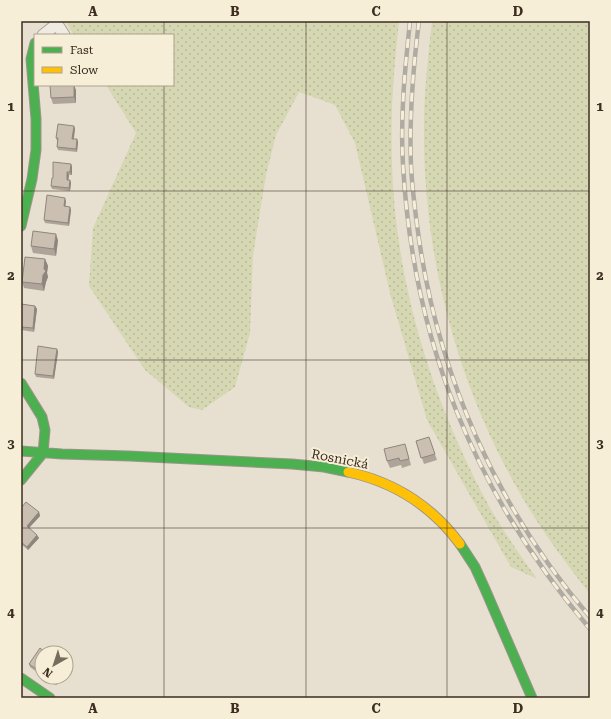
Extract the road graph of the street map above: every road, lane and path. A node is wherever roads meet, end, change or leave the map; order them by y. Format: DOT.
graph roads {
  1 [pos="56,23"];
  2 [pos="43,34"];
  3 [pos="63,34"];
  4 [pos="34,45"];
  5 [pos="21,226"];
  6 [pos="21,383"];
  7 [pos="21,451"];
  8 [pos="43,453"];
  9 [pos="21,480"];
  10 [pos="21,678"];
  11 [pos="50,698"];
  12 [pos="532,698"];
  1 -- 2 [label="street"];
  1 -- 3 [label="street"];
  4 -- 5 [label="street"];
  6 -- 8 [label="street"];
  7 -- 8 [label="street, Rosnická"];
  8 -- 9 [label="street"];
  8 -- 12 [label="street, Rosnická"];
  10 -- 11 [label="street"];
}
